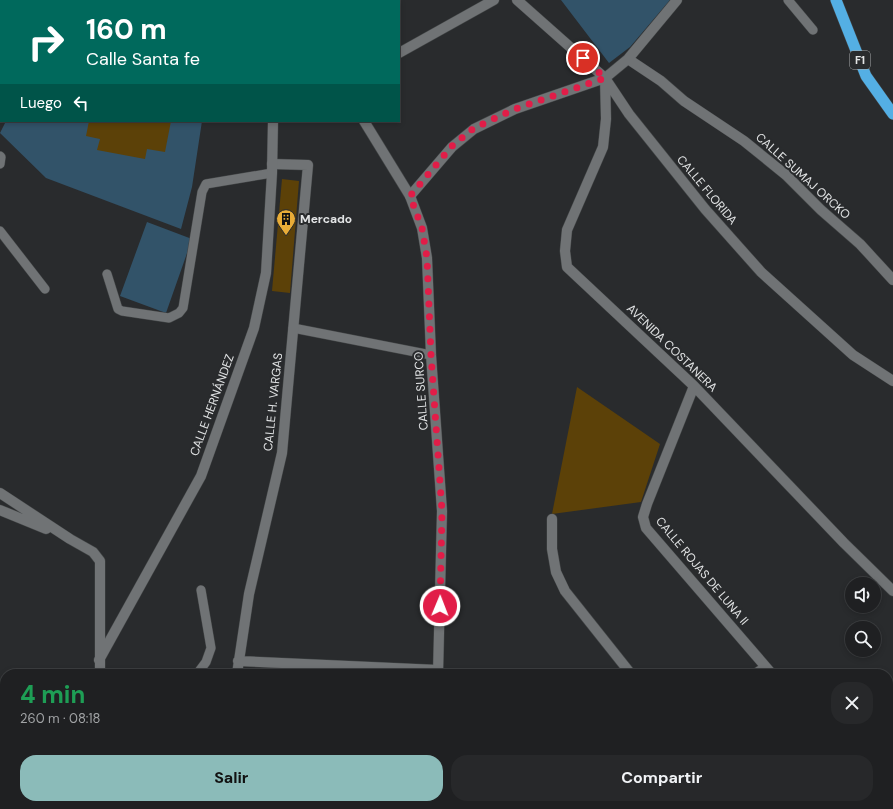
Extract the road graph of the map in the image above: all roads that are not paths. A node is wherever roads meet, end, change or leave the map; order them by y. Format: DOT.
graph roads {
  1 [pos="494,0"];
  2 [pos="517,0"];
  3 [pos="677,0"];
  4 [pos="788,0"];
  5 [pos="836,0"];
  6 [pos="813,30"];
  7 [pos="400,52"];
  8 [pos="628,59"];
  9 [pos="605,78"];
  10 [pos="893,114"];
  11 [pos="273,122"];
  12 [pos="365,122"];
  13 [pos="0,156"];
  14 [pos="0,164"];
  15 [pos="272,168"];
  16 [pos="410,196"];
  17 [pos="0,231"];
  18 [pos="107,274"];
  19 [pos="893,280"];
  20 [pos="45,289"];
  21 [pos="293,328"];
  22 [pos="431,355"];
  23 [pos="893,381"];
  24 [pos="694,386"];
  25 [pos="0,493"];
  26 [pos="0,510"];
  27 [pos="552,519"];
  28 [pos="70,539"];
  29 [pos="201,590"];
  30 [pos="893,591"];
  31 [pos="99,660"];
  32 [pos="238,661"];
  33 [pos="100,669"];
  34 [pos="201,669"];
  35 [pos="237,669"];
  36 [pos="383,669"];
  37 [pos="438,669"];
  38 [pos="627,669"];
  39 [pos="768,669"];
  1 -- 7 [label="street"];
  2 -- 9 [label="street, CALLE FLORIDA"];
  3 -- 8 [label="street"];
  4 -- 6 [label="lane"];
  5 -- 10 [label="highway, F1"];
  8 -- 9 [label="street"];
  8 -- 19 [label="street, CALLE SUMAJ ORCKO"];
  9 -- 16 [label="street"];
  9 -- 23 [label="street, CALLE FLORIDA"];
  9 -- 24 [label="street, AVENIDA COSTANERA"];
  11 -- 15 [label="street, CALLE HERNÁNDEZ"];
  12 -- 16 [label="street, CALLE SURCO"];
  13 -- 14 [label="lane"];
  15 -- 18 [label="lane"];
  15 -- 21 [label="street, CALLE H. VARGAS"];
  15 -- 31 [label="street, CALLE HERNÁNDEZ"];
  16 -- 22 [label="street, CALLE SURCO"];
  17 -- 20 [label="lane"];
  21 -- 22 [label="lane"];
  21 -- 32 [label="street, CALLE H. VARGAS"];
  22 -- 37 [label="street, CALLE SURCO"];
  24 -- 30 [label="street, AVENIDA COSTANERA"];
  24 -- 39 [label="street, CALLE ROJAS DE LUNA II"];
  25 -- 28 [label="street"];
  26 -- 28 [label="street"];
  27 -- 38 [label="street"];
  28 -- 31 [label="street"];
  29 -- 34 [label="lane"];
  31 -- 33 [label="street"];
  32 -- 35 [label="street, CALLE H. VARGAS"];
  32 -- 36 [label="street"];
}
